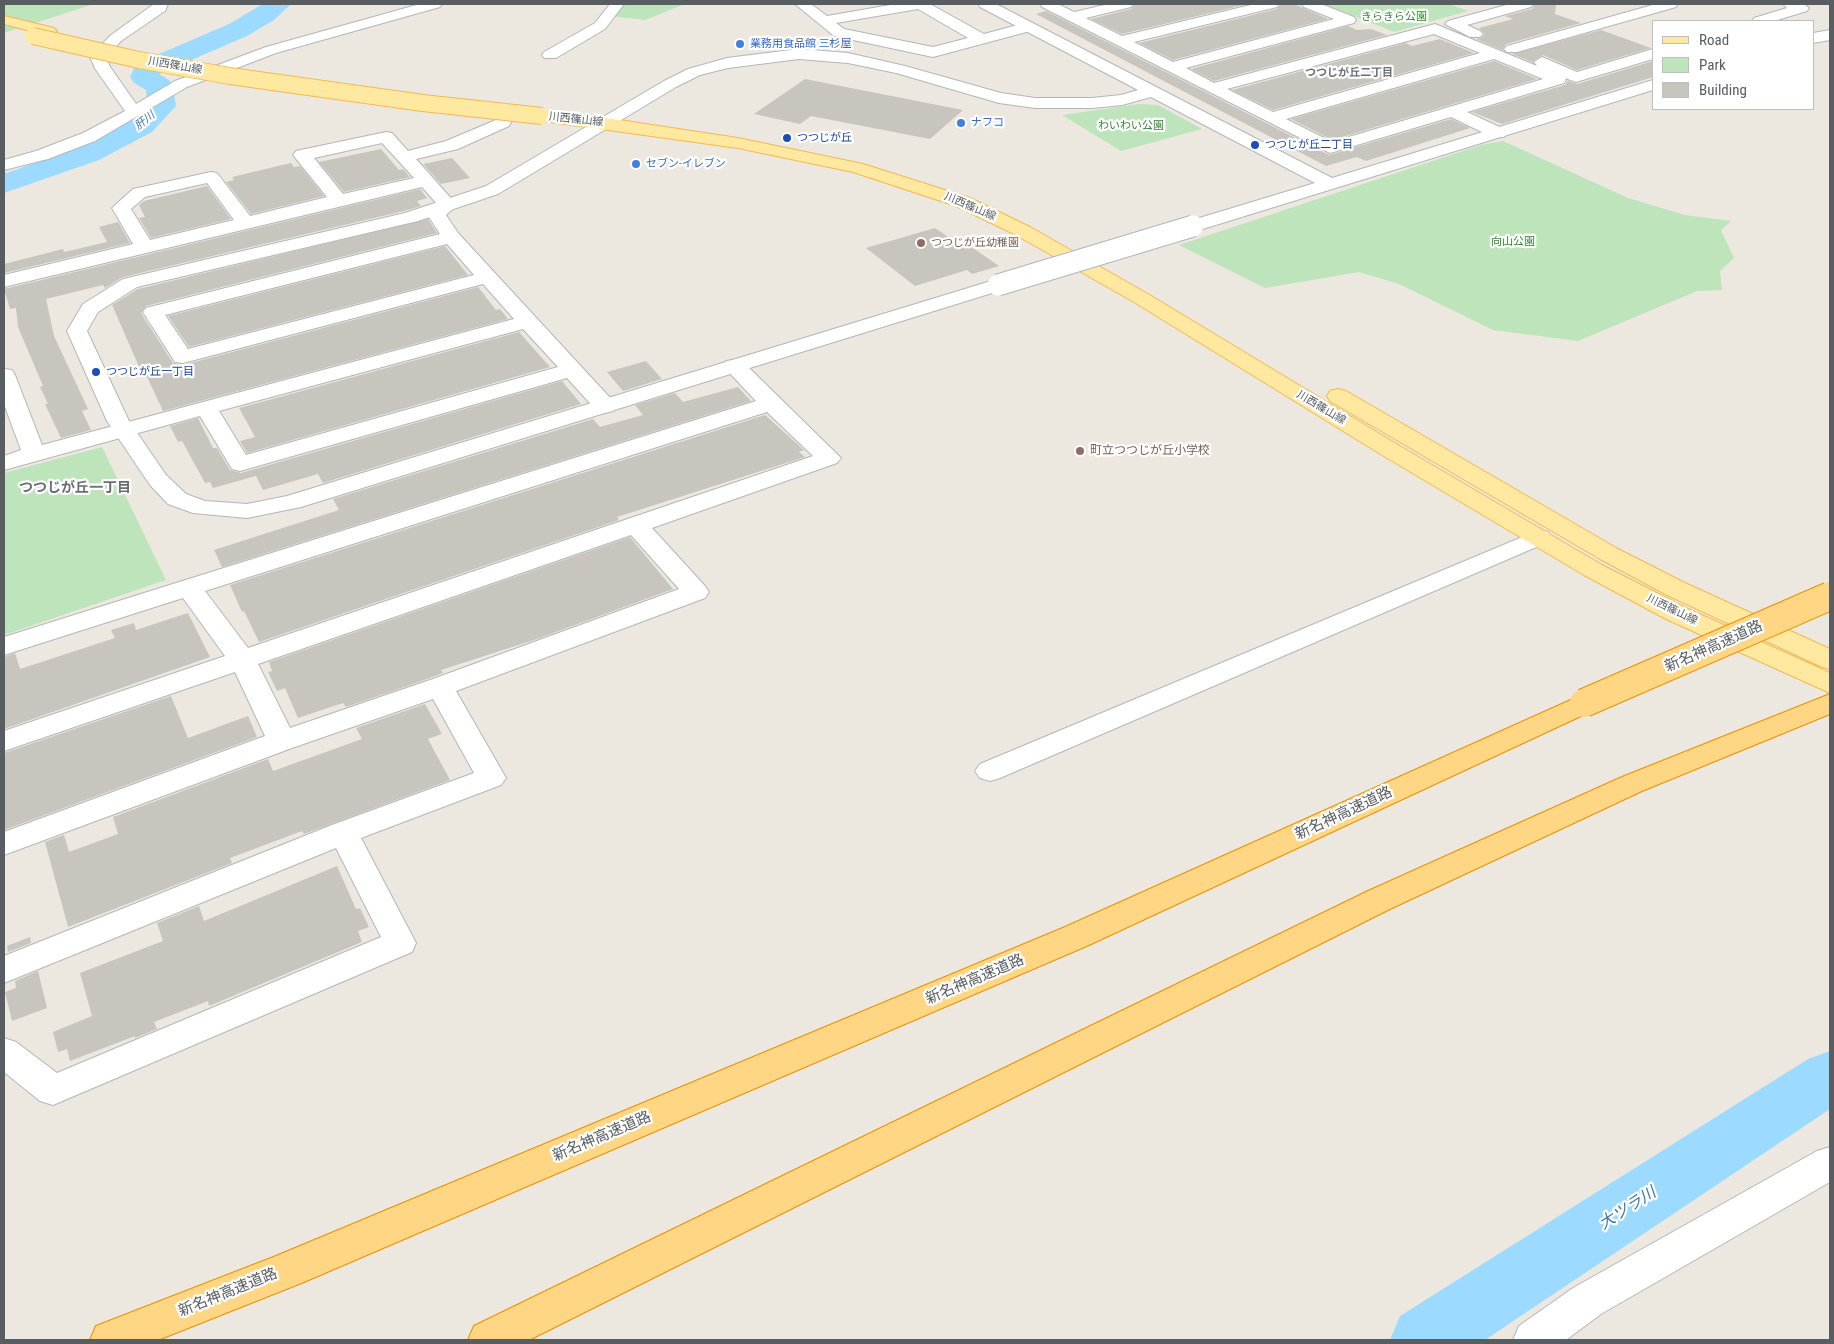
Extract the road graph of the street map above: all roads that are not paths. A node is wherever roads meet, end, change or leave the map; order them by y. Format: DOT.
graph roads {
  1 [pos="161,4"];
  2 [pos="434,4"];
  3 [pos="617,4"];
  4 [pos="802,4"];
  5 [pos="919,4"];
  6 [pos="985,4"];
  7 [pos="1048,4"];
  8 [pos="1126,4"];
  9 [pos="1272,4"];
  10 [pos="1309,4"];
  11 [pos="1526,4"];
  12 [pos="1671,4"];
  13 [pos="1790,4"];
  14 [pos="1107,6"];
  15 [pos="1073,17"];
  16 [pos="4,20"];
  17 [pos="1762,20"];
  18 [pos="824,21"];
  19 [pos="1030,27"];
  20 [pos="4,30"];
  21 [pos="1830,35"];
  22 [pos="1814,38"];
  23 [pos="981,39"];
  24 [pos="1122,41"];
  25 [pos="1512,49"];
  26 [pos="1495,54"];
  27 [pos="1652,54"];
  28 [pos="550,55"];
  29 [pos="1173,67"];
  30 [pos="1652,85"];
  31 [pos="1213,88"];
  32 [pos="1152,91"];
  33 [pos="1454,112"];
  34 [pos="134,113"];
  35 [pos="548,113"];
  36 [pos="1271,118"];
  37 [pos="611,120"];
  38 [pos="503,122"];
  39 [pos="1498,133"];
  40 [pos="405,157"];
  41 [pos="4,165"];
  42 [pos="424,181"];
  43 [pos="1329,183"];
  44 [pos="339,200"];
  45 [pos="448,205"];
  46 [pos="246,223"];
  47 [pos="451,236"];
  48 [pos="145,247"];
  49 [pos="488,277"];
  50 [pos="4,281"];
  51 [pos="529,321"];
  52 [pos="734,366"];
  53 [pos="571,370"];
  54 [pos="4,375"];
  55 [pos="771,403"];
  56 [pos="605,406"];
  57 [pos="206,408"];
  58 [pos="124,430"];
  59 [pos="34,454"];
  60 [pos="4,463"];
  61 [pos="636,525"];
  62 [pos="1540,537"];
  63 [pos="188,588"];
  64 [pos="1830,596"];
  65 [pos="4,646"];
  66 [pos="242,659"];
  67 [pos="1830,660"];
  68 [pos="1830,684"];
  69 [pos="440,687"];
  70 [pos="1830,703"];
  71 [pos="282,741"];
  72 [pos="4,742"];
  73 [pos="990,771"];
  74 [pos="344,833"];
  75 [pos="4,844"];
  76 [pos="4,970"];
  77 [pos="4,1052"];
  78 [pos="1830,1163"];
  79 [pos="110,1340"];
  80 [pos="488,1340"];
  81 [pos="1533,1340"];
  1 -- 34 [label="street"];
  2 -- 34 [label="street"];
  3 -- 28 [label="street"];
  4 -- 18 [label="street"];
  5 -- 18 [label="street"];
  5 -- 23 [label="street"];
  6 -- 19 [label="street"];
  7 -- 15 [label="street"];
  8 -- 14 [label="street"];
  9 -- 24 [label="street"];
  10 -- 29 [label="street"];
  11 -- 25 [label="street"];
  12 -- 25 [label="street"];
  13 -- 17 [label="street"];
  14 -- 15 [label="street"];
  15 -- 24 [label="street"];
  16 -- 35 [label="main road, 川西篠山線"];
  18 -- 23 [label="street"];
  19 -- 23 [label="street"];
  19 -- 32 [label="street"];
  20 -- 35 [label="main road, 川西篠山線, bridge"];
  21 -- 22 [label="street"];
  24 -- 29 [label="street"];
  25 -- 27 [label="street"];
  26 -- 31 [label="street"];
  26 -- 33 [label="street"];
  26 -- 36 [label="street"];
  29 -- 31 [label="street"];
  30 -- 39 [label="street"];
  31 -- 36 [label="street"];
  32 -- 37 [label="street"];
  32 -- 43 [label="street"];
  33 -- 36 [label="street"];
  33 -- 39 [label="street"];
  34 -- 41 [label="street"];
  35 -- 37 [label="main road, 川西篠山線"];
  37 -- 45 [label="street"];
  37 -- 62 [label="main road, 川西篠山線"];
  37 -- 67 [label="main road, 川西篠山線"];
  38 -- 40 [label="street"];
  39 -- 43 [label="street"];
  40 -- 42 [label="street"];
  40 -- 44 [label="street"];
  42 -- 44 [label="street"];
  42 -- 45 [label="street"];
  43 -- 52 [label="street, bridge"];
  44 -- 46 [label="street"];
  45 -- 47 [label="street"];
  45 -- 58 [label="street"];
  46 -- 48 [label="street"];
  46 -- 48 [label="street"];
  47 -- 49 [label="street"];
  47 -- 49 [label="street"];
  48 -- 50 [label="street"];
  49 -- 51 [label="street"];
  51 -- 53 [label="street"];
  51 -- 57 [label="street"];
  52 -- 55 [label="street"];
  52 -- 56 [label="street"];
  53 -- 56 [label="street"];
  53 -- 57 [label="street"];
  54 -- 59 [label="street"];
  55 -- 61 [label="street"];
  55 -- 63 [label="street"];
  56 -- 58 [label="street"];
  57 -- 58 [label="street"];
  58 -- 59 [label="street"];
  59 -- 60 [label="street"];
  61 -- 66 [label="street"];
  61 -- 69 [label="street"];
  62 -- 68 [label="main road, 川西篠山線"];
  62 -- 73 [label="street"];
  63 -- 65 [label="street"];
  63 -- 66 [label="street"];
  64 -- 79 [label="highway, 新名神高速道路, bridge"];
  66 -- 71 [label="street"];
  66 -- 72 [label="street"];
  69 -- 71 [label="street"];
  69 -- 74 [label="street"];
  70 -- 80 [label="highway"];
  71 -- 75 [label="street"];
  74 -- 76 [label="street"];
  74 -- 77 [label="street"];
  78 -- 81 [label="street"];
}
